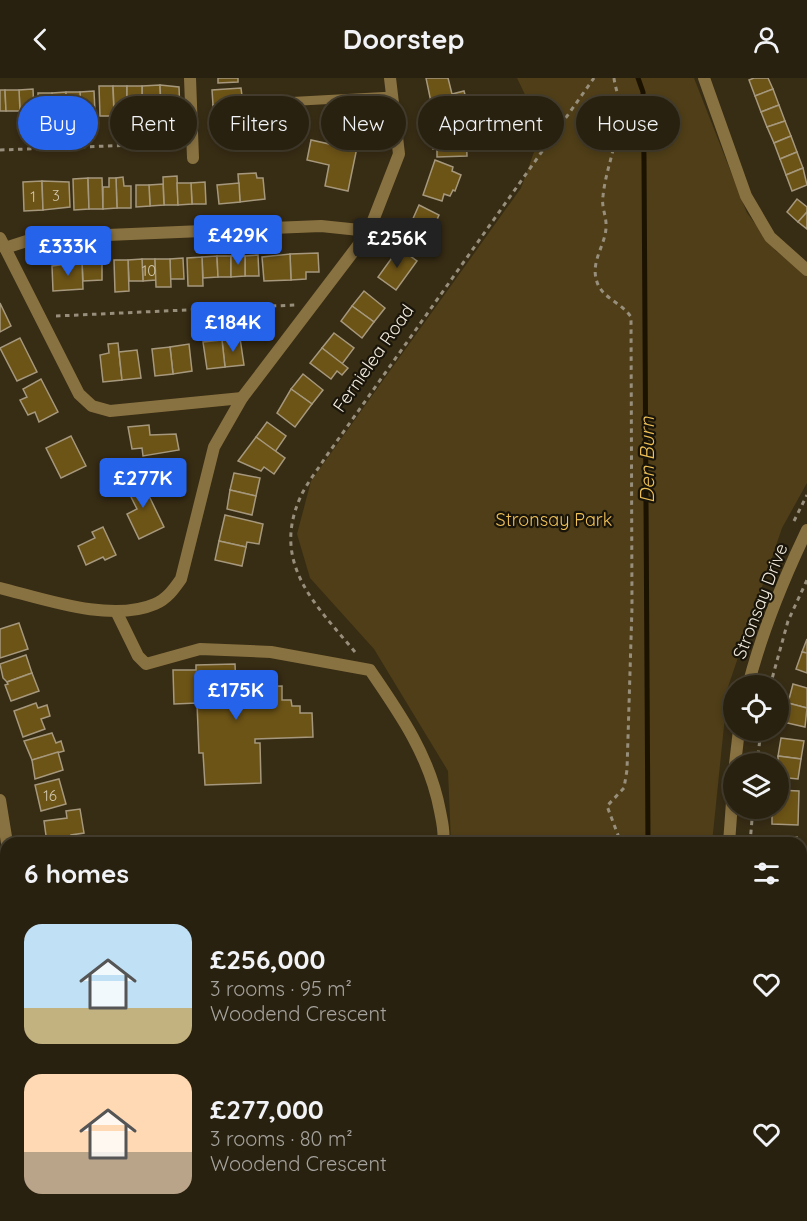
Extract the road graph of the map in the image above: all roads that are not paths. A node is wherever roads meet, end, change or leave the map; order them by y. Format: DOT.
graph roads {
  1 [pos="190,78"];
  2 [pos="390,78"];
  3 [pos="704,78"];
  4 [pos="191,96"];
  5 [pos="393,96"];
  6 [pos="193,150"];
  7 [pos="399,150"];
  8 [pos="194,158"];
  9 [pos="369,231"];
  10 [pos="3,243"];
  11 [pos="807,270"];
  12 [pos="242,398"];
  13 [pos="807,530"];
  14 [pos="0,588"];
  15 [pos="116,611"];
  16 [pos="751,675"];
  17 [pos="0,800"];
  18 [pos="731,819"];
  19 [pos="7,837"];
  20 [pos="444,837"];
  21 [pos="729,837"];
  1 -- 4 [label="street"];
  2 -- 5 [label="street"];
  3 -- 11 [label="street"];
  6 -- 8 [label="street"];
  7 -- 9 [label="street"];
  9 -- 10 [label="street"];
  9 -- 12 [label="street"];
  10 -- 12 [label="street"];
  12 -- 15 [label="street"];
  13 -- 16 [label="street, Stronsay Drive"];
  14 -- 15 [label="street"];
  15 -- 20 [label="street"];
  17 -- 19 [label="street"];
  18 -- 21 [label="street"];
}
